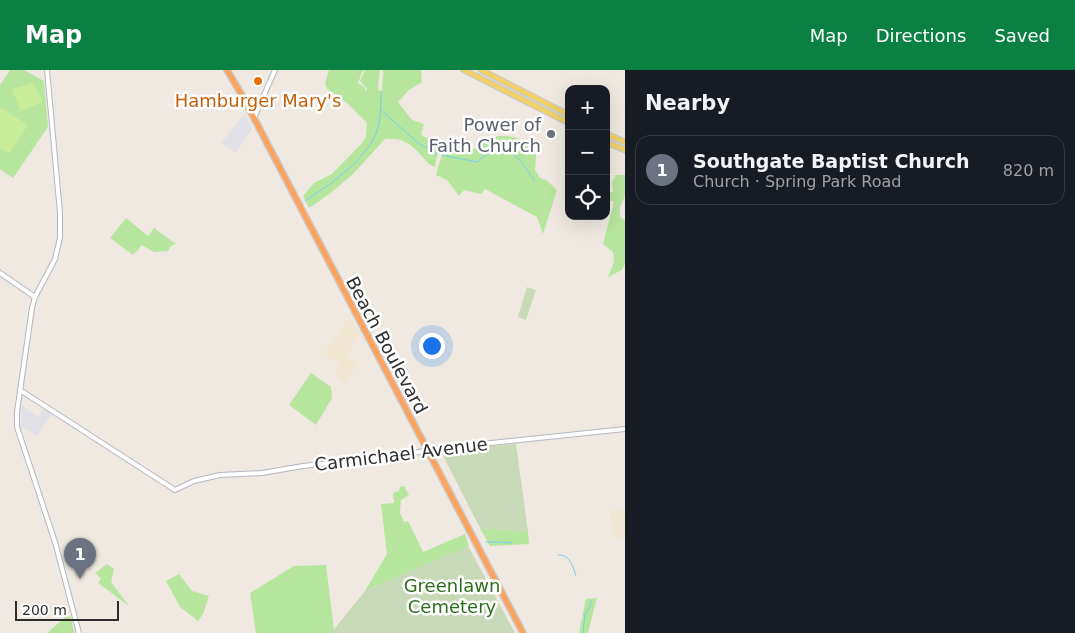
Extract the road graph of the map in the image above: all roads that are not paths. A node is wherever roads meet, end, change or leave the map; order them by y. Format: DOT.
graph roads {
  1 [pos="47,70"];
  2 [pos="227,70"];
  3 [pos="275,70"];
  4 [pos="464,70"];
  5 [pos="481,70"];
  6 [pos="565,113"];
  7 [pos="254,119"];
  8 [pos="565,121"];
  9 [pos="610,136"];
  10 [pos="625,142"];
  11 [pos="610,144"];
  12 [pos="625,150"];
  13 [pos="0,273"];
  14 [pos="35,297"];
  15 [pos="20,390"];
  16 [pos="625,429"];
  17 [pos="426,450"];
  18 [pos="79,633"];
  19 [pos="523,633"];
  1 -- 14 [label="street"];
  2 -- 7 [label="highway, Beach Boulevard"];
  3 -- 7 [label="street"];
  4 -- 8 [label="main road"];
  5 -- 6 [label="main road"];
  7 -- 17 [label="highway, Beach Boulevard"];
  9 -- 10 [label="main road"];
  11 -- 12 [label="main road"];
  13 -- 14 [label="street"];
  14 -- 15 [label="street"];
  15 -- 17 [label="street, Carmichael Avenue"];
  15 -- 18 [label="street"];
  16 -- 17 [label="street, Carmichael Avenue"];
  17 -- 19 [label="highway, Beach Boulevard"];
}
